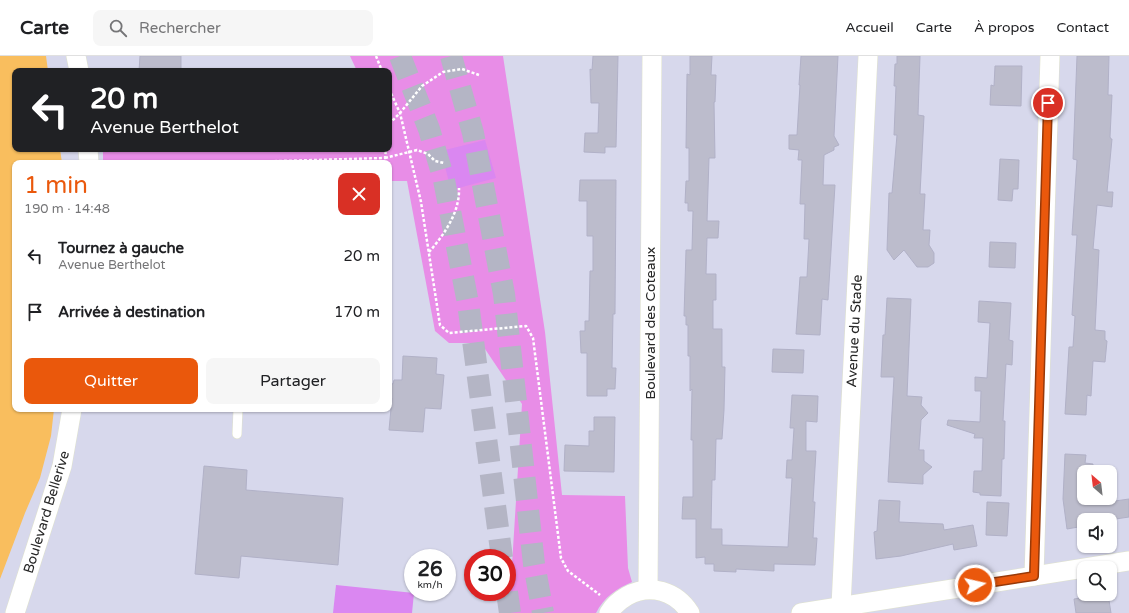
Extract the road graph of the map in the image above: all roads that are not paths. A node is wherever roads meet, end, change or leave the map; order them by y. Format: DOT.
graph roads {
  1 [pos="76,56"];
  2 [pos="652,56"];
  3 [pos="868,56"];
  4 [pos="1050,56"];
  5 [pos="78,68"];
  6 [pos="71,412"];
  7 [pos="238,412"];
  8 [pos="237,434"];
  9 [pos="1129,561"];
  10 [pos="1034,576"];
  11 [pos="648,590"];
  12 [pos="841,606"];
  13 [pos="610,611"];
  14 [pos="15,613"];
  15 [pos="690,613"];
  16 [pos="802,613"];
  1 -- 5 [label="street"];
  2 -- 11 [label="street, Boulevard des Coteaux"];
  3 -- 12 [label="street, Avenue du Stade"];
  4 -- 10 [label="street"];
  6 -- 14 [label="street, Boulevard Bellerive"];
  7 -- 8 [label="lane"];
  9 -- 10 [label="street"];
  10 -- 12 [label="street"];
  11 -- 13 [label="street"];
  11 -- 15 [label="street"];
  12 -- 16 [label="street"];
}
